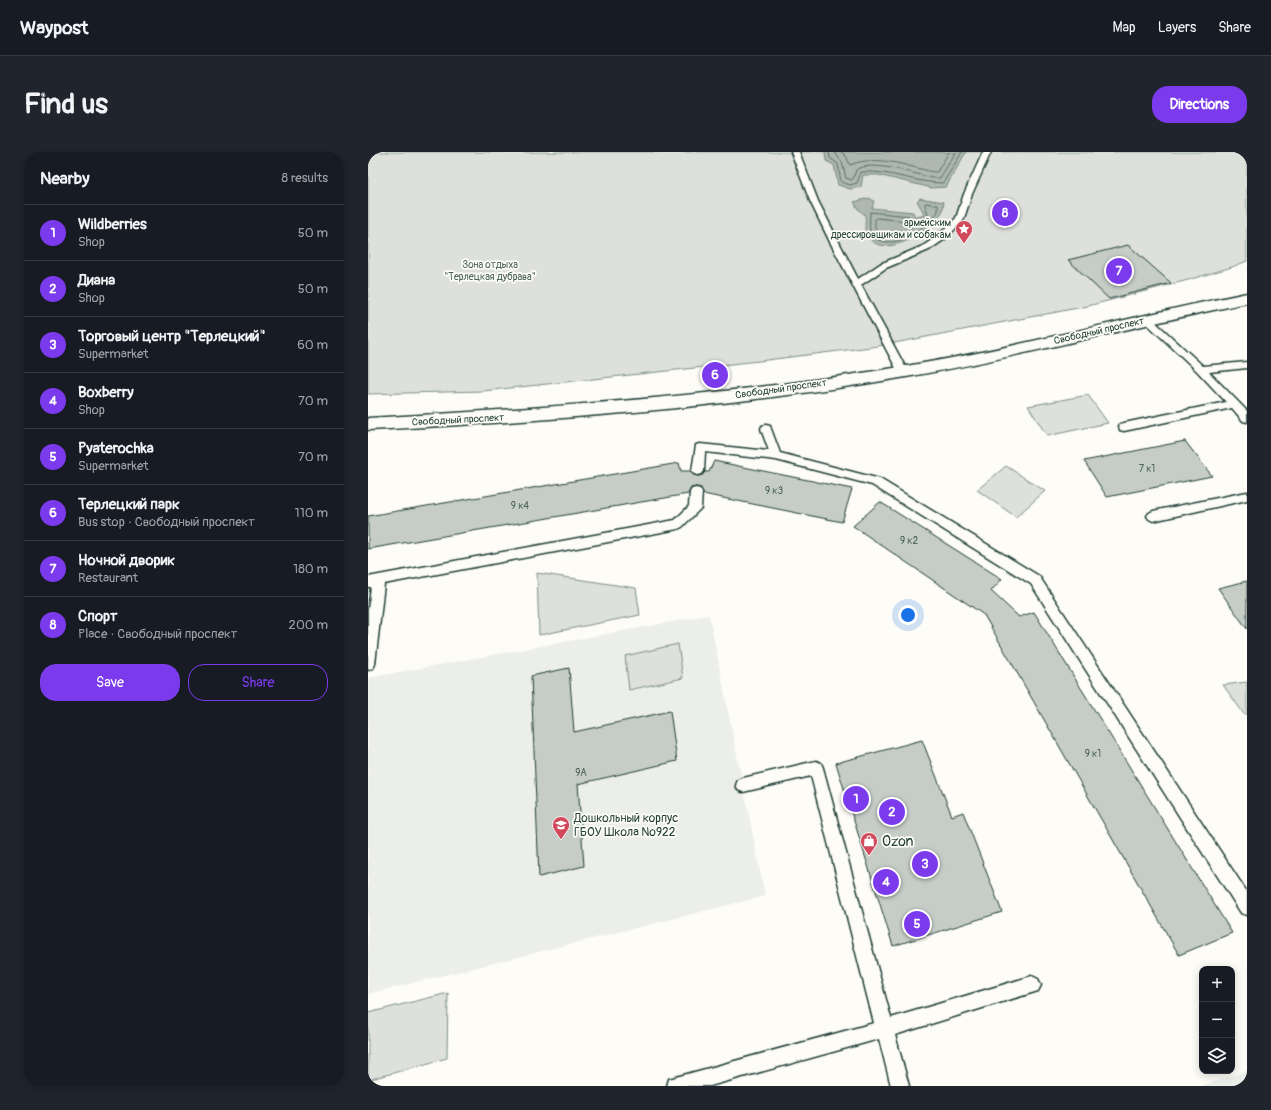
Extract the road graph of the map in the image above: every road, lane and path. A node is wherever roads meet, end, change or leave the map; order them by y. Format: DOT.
graph roads {
  1 [pos="795,152"];
  2 [pos="987,152"];
  3 [pos="856,284"];
  4 [pos="1247,292"];
  5 [pos="1247,298"];
  6 [pos="1187,311"];
  7 [pos="1148,320"];
  8 [pos="1247,366"];
  9 [pos="1201,369"];
  10 [pos="903,372"];
  11 [pos="1235,404"];
  12 [pos="1247,418"];
  13 [pos="368,424"];
  14 [pos="1124,426"];
  15 [pos="766,429"];
  16 [pos="776,456"];
  17 [pos="698,471"];
  18 [pos="696,492"];
  19 [pos="1247,496"];
  20 [pos="1153,516"];
  21 [pos="373,581"];
  22 [pos="368,664"];
  23 [pos="743,785"];
  24 [pos="1247,907"];
  25 [pos="1032,985"];
  26 [pos="884,1029"];
  27 [pos="676,1086"];
  28 [pos="900,1086"];
  1 -- 3 [label="lane"];
  2 -- 3 [label="lane"];
  3 -- 10 [label="lane"];
  4 -- 6 [label="main road, Свободный проспект"];
  5 -- 6 [label="main road, Свободный проспект"];
  6 -- 7 [label="main road, Свободный проспект"];
  7 -- 9 [label="lane"];
  7 -- 10 [label="main road, Свободный проспект"];
  8 -- 9 [label="lane"];
  9 -- 11 [label="lane"];
  10 -- 13 [label="main road, Свободный проспект"];
  11 -- 12 [label="lane"];
  11 -- 14 [label="lane"];
  15 -- 16 [label="lane"];
  16 -- 17 [label="lane"];
  16 -- 24 [label="lane"];
  18 -- 21 [label="lane"];
  19 -- 20 [label="lane"];
  21 -- 22 [label="lane"];
  23 -- 26 [label="lane"];
  25 -- 26 [label="lane"];
  26 -- 27 [label="lane"];
  26 -- 28 [label="lane"];
}
